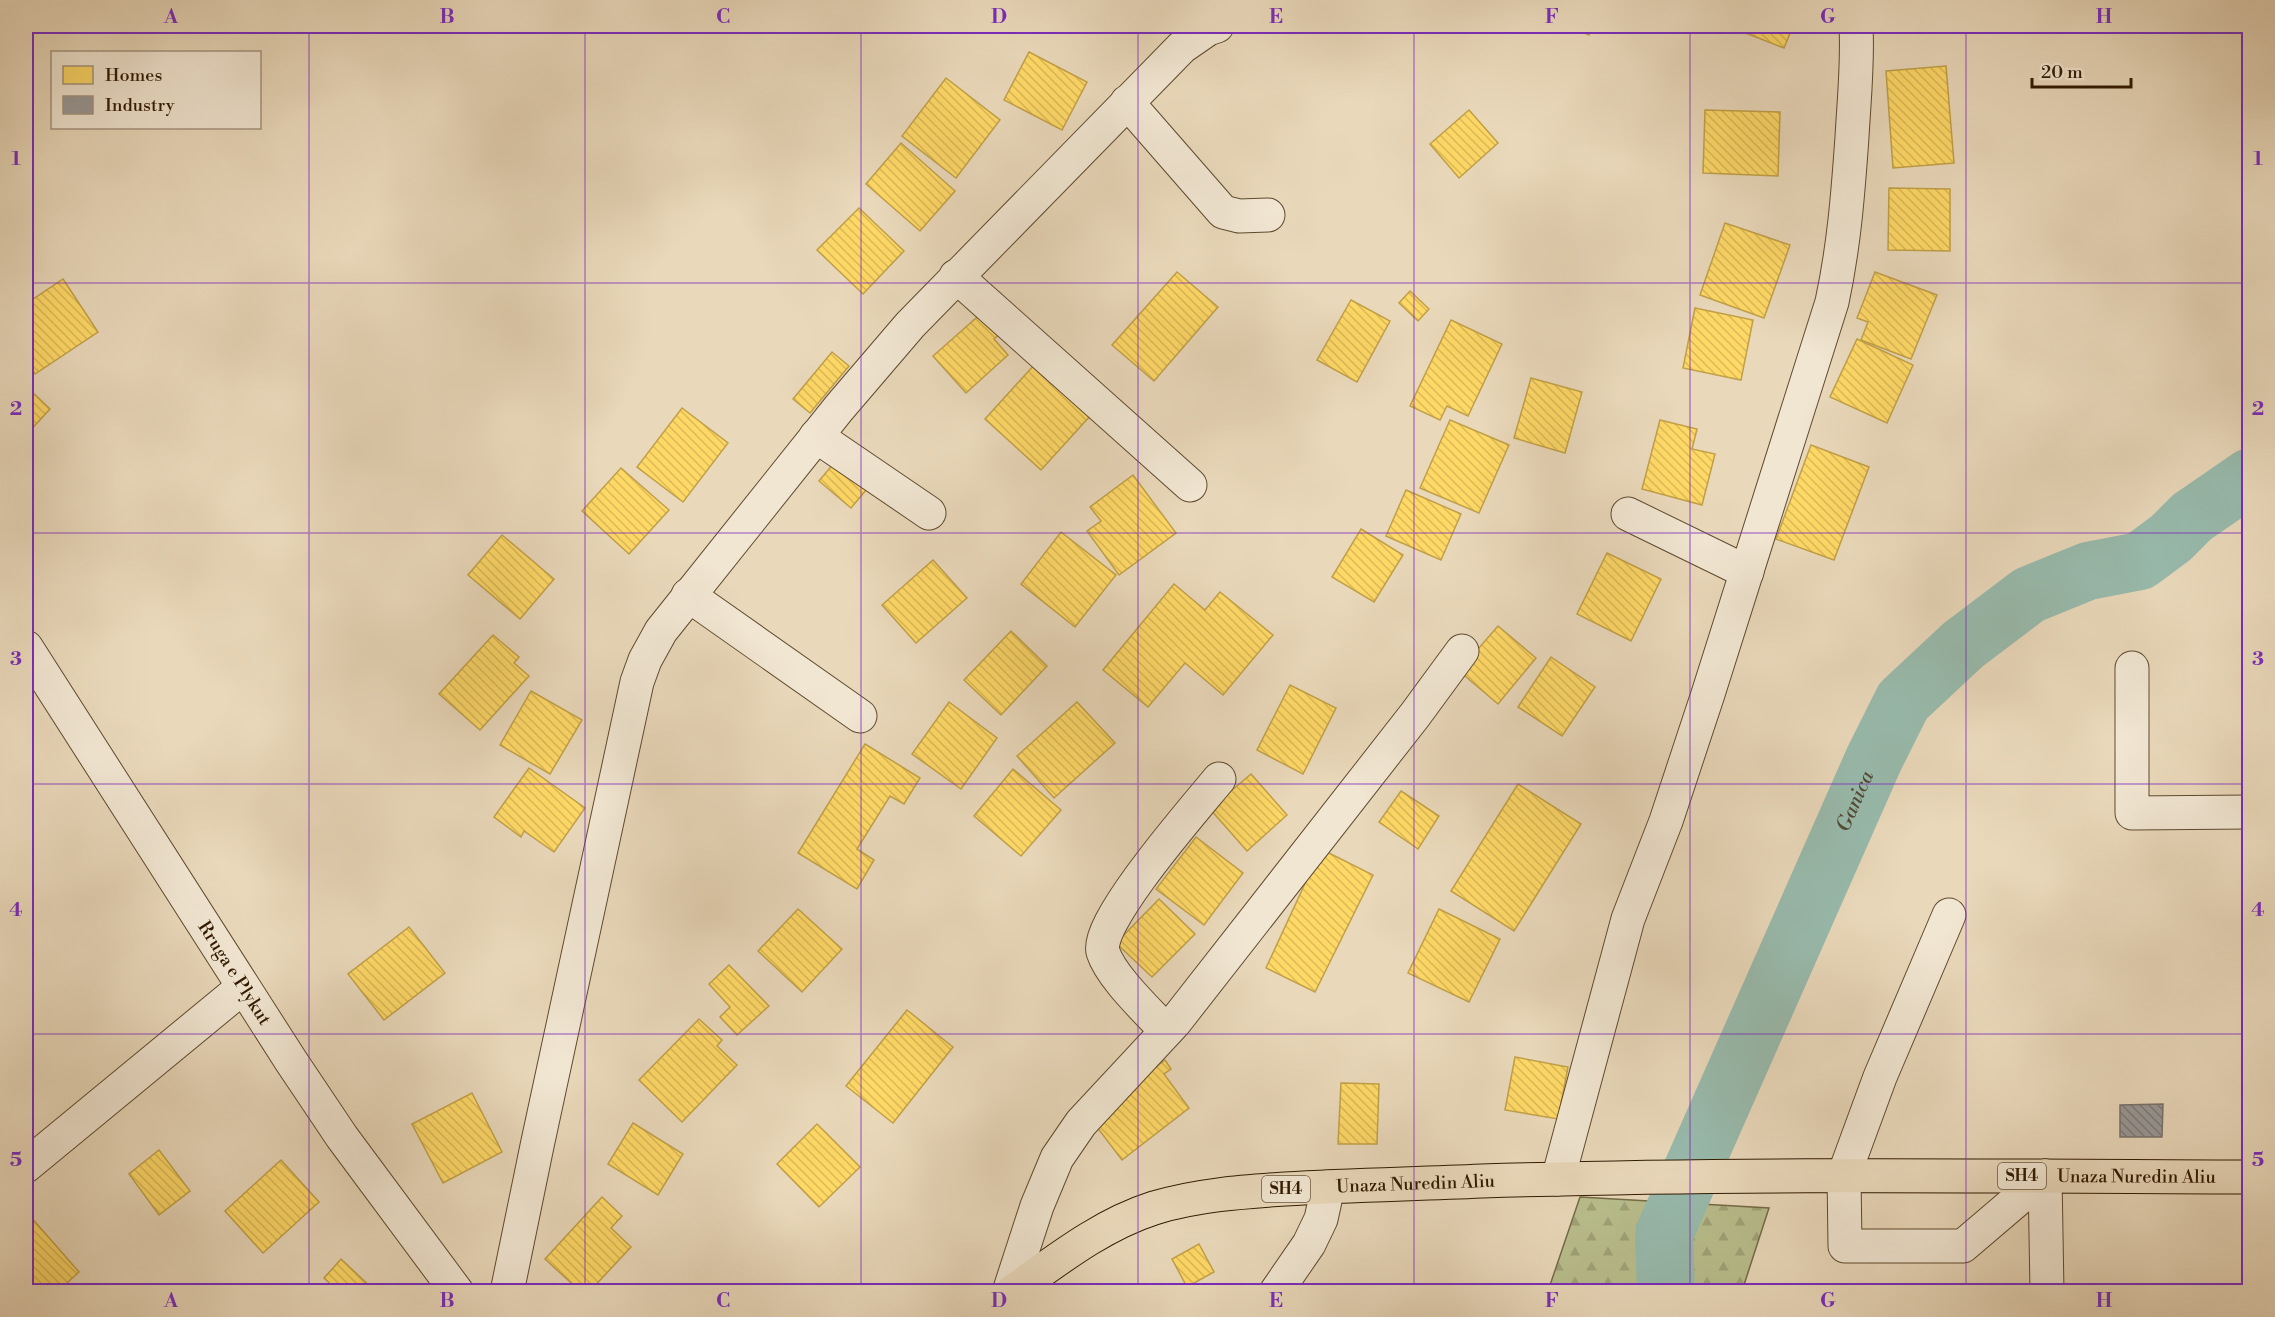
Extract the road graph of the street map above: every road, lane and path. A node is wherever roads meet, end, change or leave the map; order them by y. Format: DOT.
graph roads {
  1 [pos="1217,26"];
  2 [pos="1856,26"];
  3 [pos="1188,36"];
  4 [pos="1127,102"];
  5 [pos="1268,215"];
  6 [pos="956,276"];
  7 [pos="816,436"];
  8 [pos="1190,485"];
  9 [pos="929,513"];
  10 [pos="1628,514"];
  11 [pos="1747,572"];
  12 [pos="688,595"];
  13 [pos="26,647"];
  14 [pos="1462,651"];
  15 [pos="2132,668"];
  16 [pos="860,716"];
  17 [pos="1219,779"];
  18 [pos="2250,812"];
  19 [pos="1949,915"];
  20 [pos="243,988"];
  21 [pos="1166,1031"];
  22 [pos="26,1166"];
  23 [pos="1844,1175"];
  24 [pos="2045,1176"];
  25 [pos="2250,1178"];
  26 [pos="1571,1179"];
  27 [pos="1328,1186"];
  28 [pos="447,1287"];
  29 [pos="507,1292"];
  30 [pos="1011,1292"];
  31 [pos="1276,1292"];
  32 [pos="2047,1292"];
  1 -- 3 [label="street"];
  2 -- 11 [label="street"];
  3 -- 4 [label="street"];
  4 -- 5 [label="street"];
  4 -- 6 [label="street"];
  6 -- 7 [label="street"];
  6 -- 8 [label="street"];
  7 -- 9 [label="street"];
  7 -- 12 [label="street"];
  10 -- 11 [label="street"];
  11 -- 26 [label="street"];
  12 -- 16 [label="street"];
  12 -- 29 [label="street"];
  13 -- 20 [label="street, Rruga e Plykut"];
  14 -- 21 [label="street"];
  15 -- 18 [label="street"];
  17 -- 21 [label="street"];
  19 -- 23 [label="street"];
  20 -- 22 [label="street"];
  20 -- 28 [label="street, Rruga e Plykut"];
  21 -- 30 [label="street"];
  23 -- 24 [label="main road, Unaza Nuredin Aliu / SH4"];
  23 -- 24 [label="street"];
  23 -- 26 [label="main road, Unaza Nuredin Aliu / SH4"];
  24 -- 25 [label="main road, Unaza Nuredin Aliu / SH4"];
  24 -- 32 [label="street"];
  26 -- 27 [label="main road, Unaza Nuredin Aliu / SH4"];
  27 -- 30 [label="main road, Unaza Nuredin Aliu / SH4"];
  27 -- 31 [label="street"];
}
